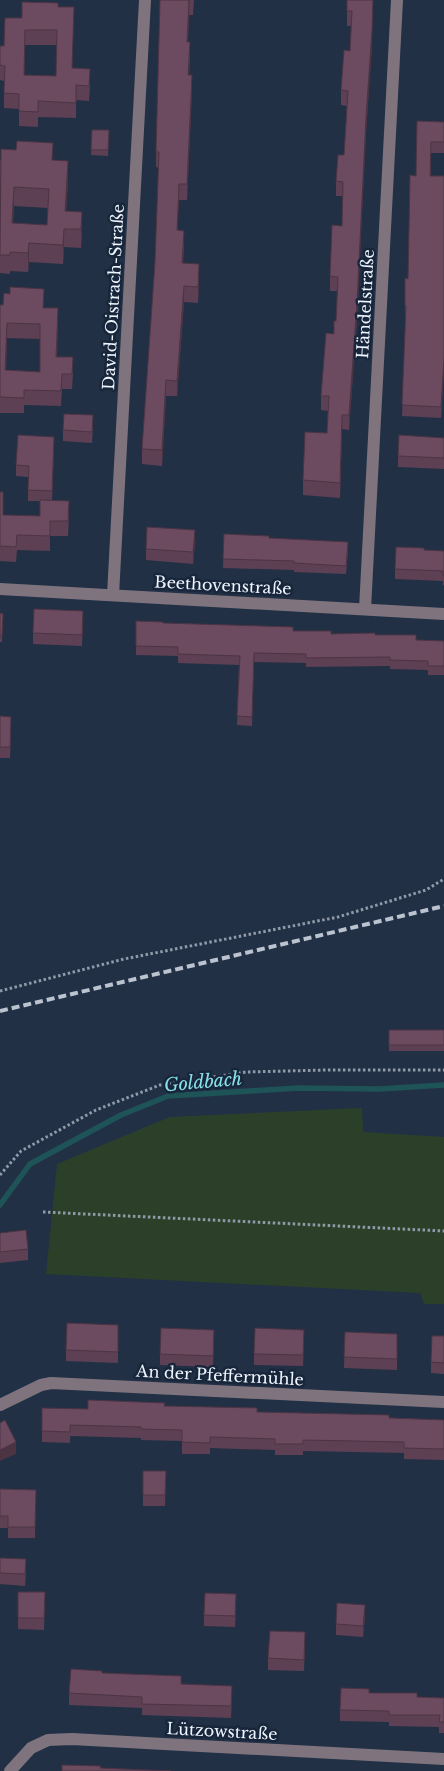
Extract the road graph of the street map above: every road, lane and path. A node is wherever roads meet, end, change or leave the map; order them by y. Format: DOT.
graph roads {
  1 [pos="145,0"];
  2 [pos="397,0"];
  3 [pos="0,589"];
  4 [pos="113,595"];
  5 [pos="365,610"];
  6 [pos="444,614"];
  7 [pos="444,879"];
  8 [pos="0,991"];
  9 [pos="444,1070"];
  10 [pos="0,1175"];
  11 [pos="43,1212"];
  12 [pos="444,1231"];
  13 [pos="444,1402"];
  14 [pos="0,1405"];
  15 [pos="444,1759"];
  16 [pos="10,1771"];
  1 -- 4 [label="street, David-Oistrach-Straße"];
  2 -- 5 [label="street, Händelstraße"];
  3 -- 4 [label="street, Beethovenstraße"];
  4 -- 5 [label="street, Beethovenstraße"];
  5 -- 6 [label="street, Beethovenstraße"];
  7 -- 8 [label="path"];
  9 -- 10 [label="path"];
  11 -- 12 [label="path"];
  13 -- 14 [label="street, An der Pfeffermühle"];
  15 -- 16 [label="street, Lützowstraße"];
}
